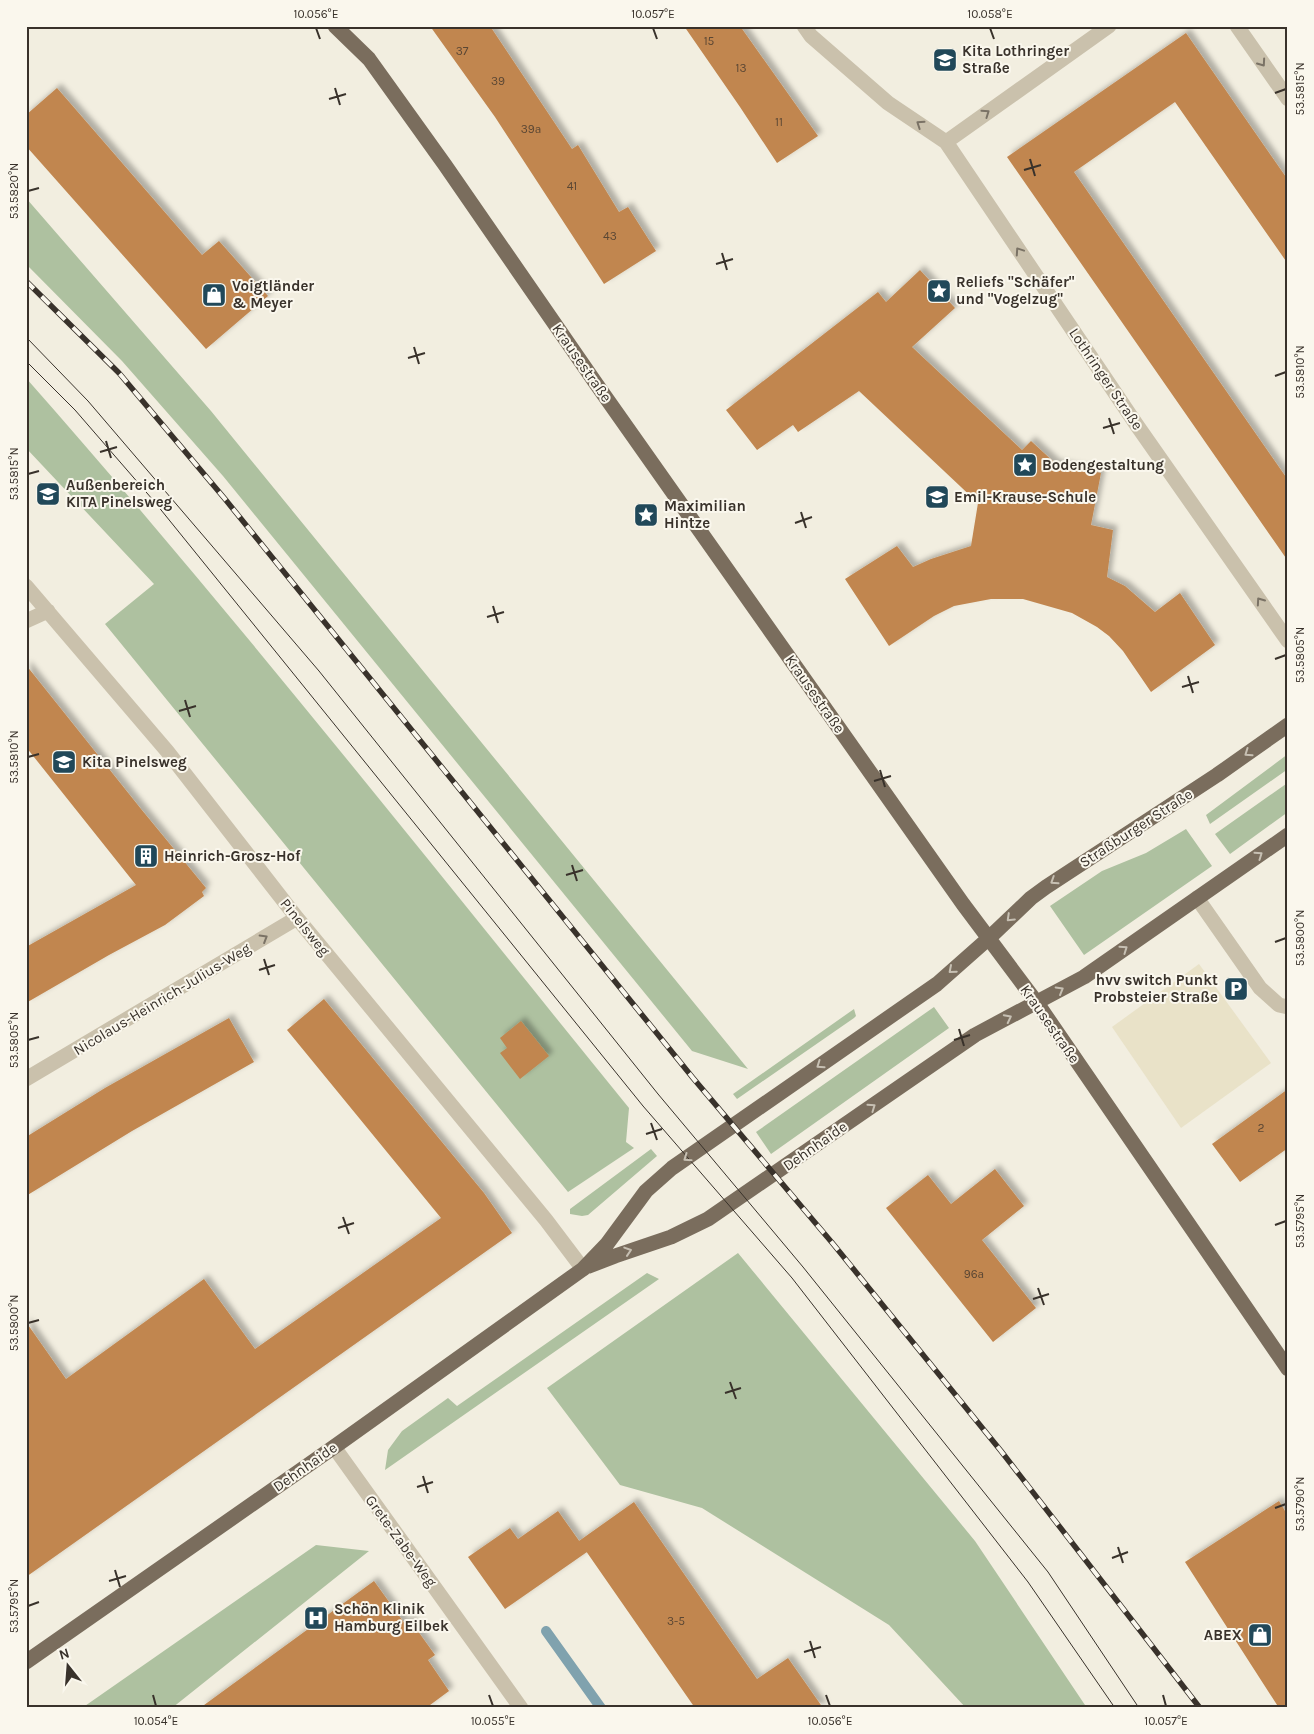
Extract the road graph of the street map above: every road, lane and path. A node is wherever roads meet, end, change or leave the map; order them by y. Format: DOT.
graph roads {
  1 [pos="335,26"];
  2 [pos="804,26"];
  3 [pos="1109,26"];
  4 [pos="1237,26"];
  5 [pos="1288,99"];
  6 [pos="946,142"];
  7 [pos="26,586"];
  8 [pos="48,611"];
  9 [pos="26,621"];
  10 [pos="1288,641"];
  11 [pos="1288,725"];
  12 [pos="1288,835"];
  13 [pos="1197,898"];
  14 [pos="297,918"];
  15 [pos="989,938"];
  16 [pos="1037,1003"];
  17 [pos="1288,1007"];
  18 [pos="26,1080"];
  19 [pos="583,1269"];
  20 [pos="1288,1369"];
  21 [pos="334,1447"];
  22 [pos="26,1662"];
  23 [pos="521,1708"];
  1 -- 15 [label="main road, Krausestraße"];
  6 -- 2 [label="street, Lothringer Straße, one-way"];
  6 -- 3 [label="street, one-way"];
  4 -- 5 [label="street, one-way"];
  10 -- 6 [label="street, Lothringer Straße, one-way"];
  7 -- 8 [label="street, Pinelsweg"];
  8 -- 9 [label="street"];
  8 -- 14 [label="street, Pinelsweg"];
  11 -- 15 [label="main road, Straßburger Straße, one-way"];
  13 -- 12 [label="main road, one-way"];
  16 -- 13 [label="main road, one-way"];
  13 -- 17 [label="street"];
  18 -- 14 [label="street, Nicolaus-Heinrich-Julius-Weg, one-way"];
  14 -- 19 [label="street, Pinelsweg"];
  15 -- 16 [label="main road, Krausestraße"];
  15 -- 19 [label="main road, Dehnhaide, one-way"];
  19 -- 16 [label="main road, Dehnhaide, one-way"];
  16 -- 20 [label="main road, Krausestraße"];
  19 -- 21 [label="main road, Dehnhaide"];
  21 -- 22 [label="main road, Dehnhaide"];
  21 -- 23 [label="street, Grete-Zabe-Weg"];
}
